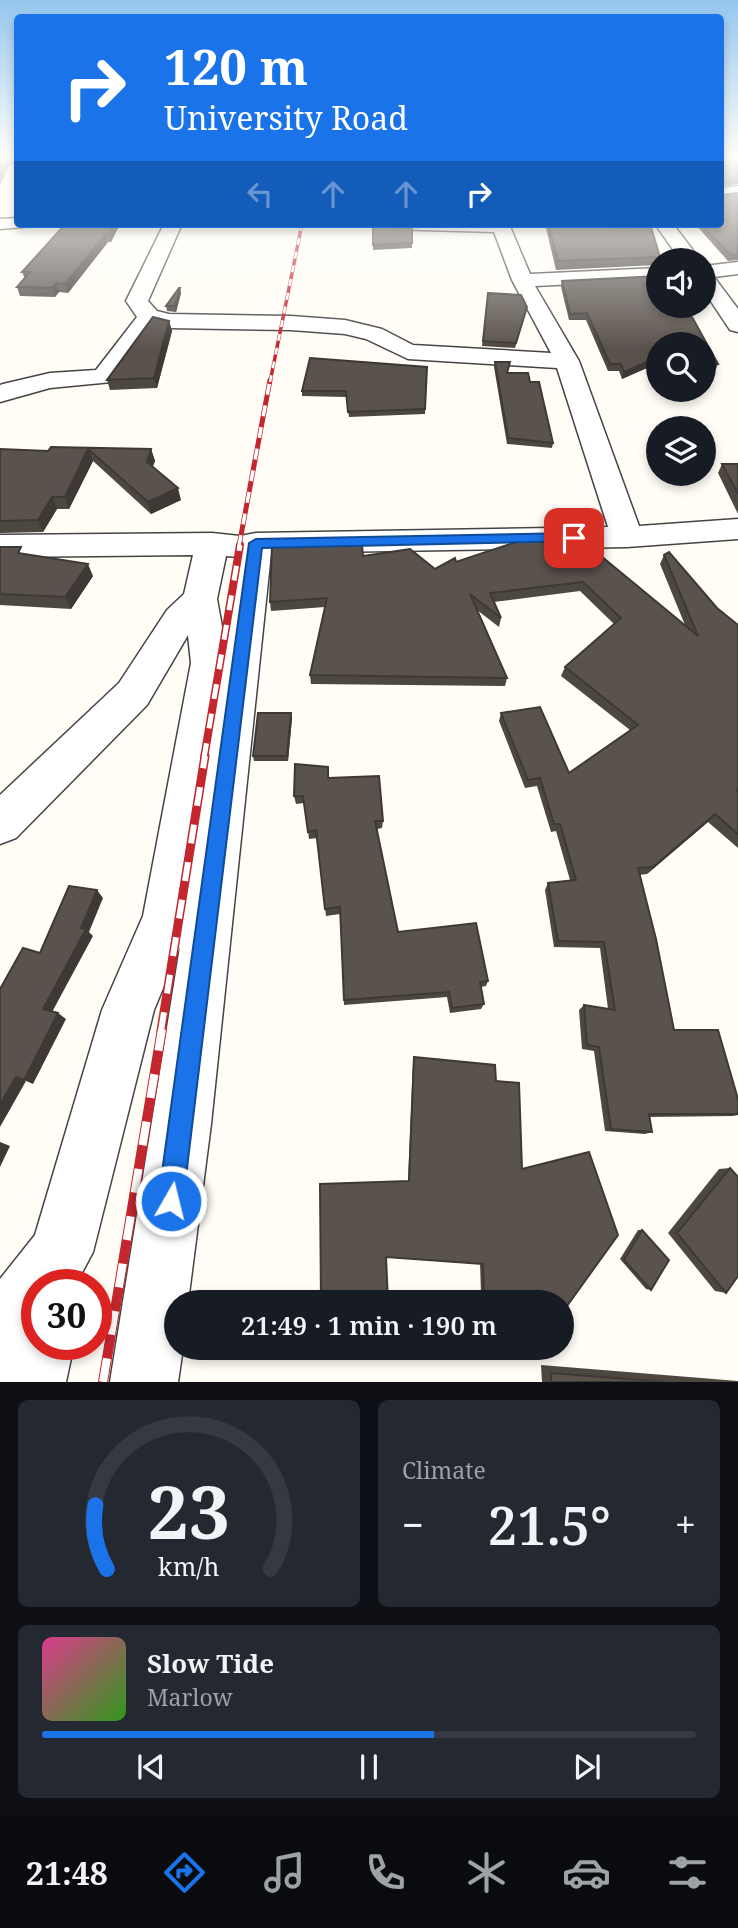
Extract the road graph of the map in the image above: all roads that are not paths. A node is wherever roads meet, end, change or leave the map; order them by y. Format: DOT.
graph roads {
  1 [pos="171,228"];
  2 [pos="501,228"];
  3 [pos="667,228"];
  4 [pos="682,248"];
  5 [pos="738,268"];
  6 [pos="716,273"];
  7 [pos="646,275"];
  8 [pos="522,281"];
  9 [pos="716,293"];
  10 [pos="149,316"];
  11 [pos="738,325"];
  12 [pos="567,361"];
  13 [pos="0,394"];
  14 [pos="738,529"];
  15 [pos="627,537"];
  16 [pos="236,545"];
  17 [pos="0,546"];
  18 [pos="200,599"];
  19 [pos="0,824"];
  20 [pos="58,1268"];
  21 [pos="0,1333"];
  22 [pos="37,1360"];
  23 [pos="32,1382"];
  24 [pos="144,1382"];
  1 -- 10 [label="street"];
  2 -- 8 [label="street"];
  3 -- 4 [label="street"];
  5 -- 6 [label="street"];
  7 -- 8 [label="street"];
  8 -- 12 [label="street"];
  9 -- 11 [label="street"];
  10 -- 12 [label="street"];
  10 -- 13 [label="street"];
  12 -- 15 [label="street"];
  14 -- 15 [label="street"];
  15 -- 16 [label="street"];
  16 -- 17 [label="street"];
  16 -- 18 [label="street"];
  16 -- 24 [label="street"];
  18 -- 19 [label="street"];
  18 -- 20 [label="street"];
  20 -- 21 [label="street"];
  22 -- 23 [label="street"];
}
